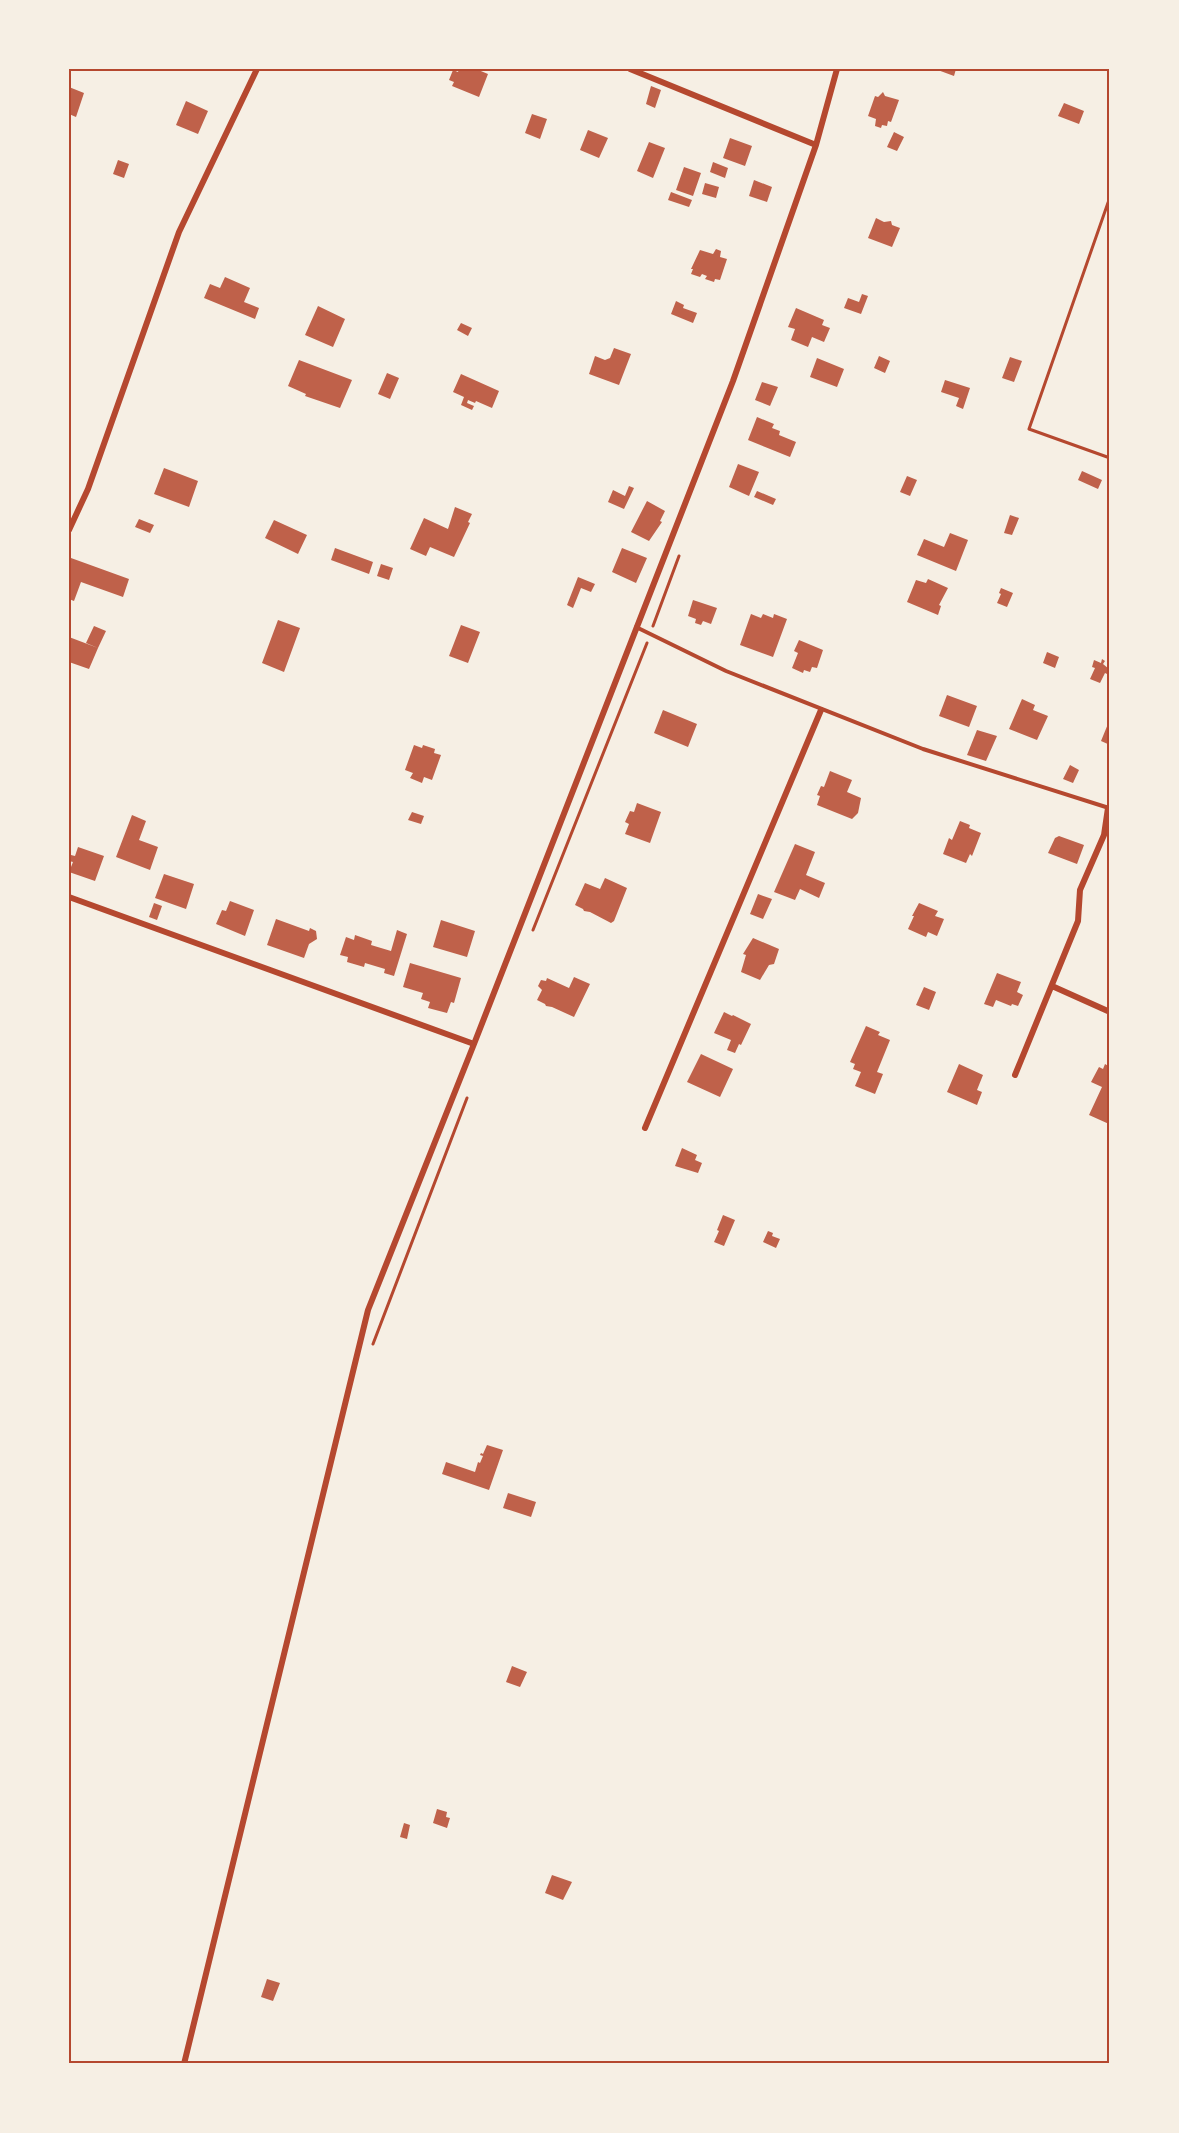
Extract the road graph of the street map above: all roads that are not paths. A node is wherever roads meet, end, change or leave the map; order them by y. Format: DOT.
graph roads {
  1 [pos="257,69"];
  2 [pos="630,69"];
  3 [pos="837,69"];
  4 [pos="816,145"];
  5 [pos="69,531"];
  6 [pos="636,627"];
  7 [pos="821,710"];
  8 [pos="1109,808"];
  9 [pos="69,897"];
  10 [pos="1052,986"];
  11 [pos="1110,1012"];
  12 [pos="474,1044"];
  13 [pos="1015,1075"];
  14 [pos="645,1128"];
  15 [pos="184,2064"];
  1 -- 5 [label="street"];
  2 -- 4 [label="street"];
  3 -- 4 [label="street"];
  4 -- 6 [label="street"];
  6 -- 7 [label="lane"];
  6 -- 12 [label="street"];
  7 -- 8 [label="lane"];
  7 -- 14 [label="street"];
  8 -- 10 [label="street"];
  9 -- 12 [label="street"];
  10 -- 11 [label="street"];
  10 -- 13 [label="street"];
  12 -- 15 [label="street"];
}
